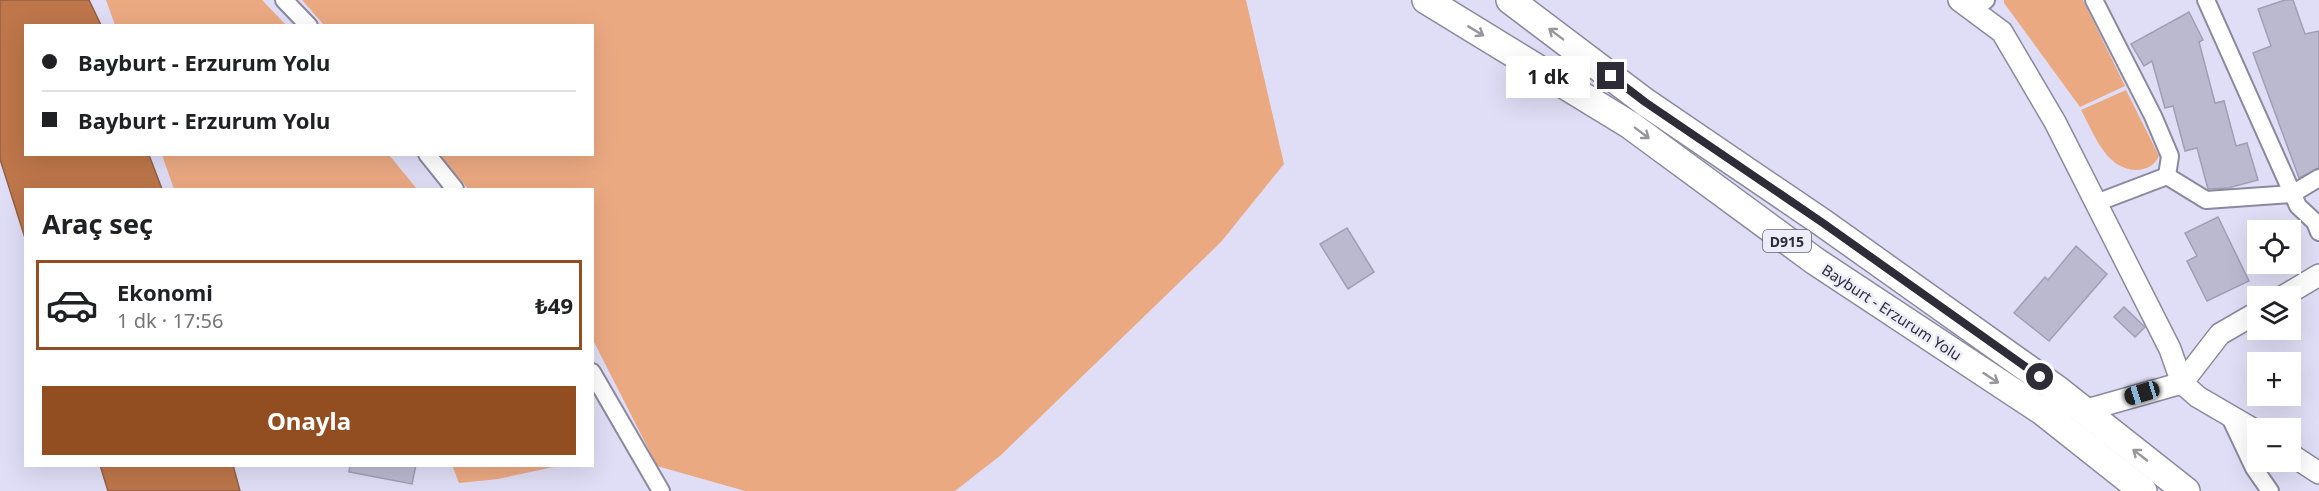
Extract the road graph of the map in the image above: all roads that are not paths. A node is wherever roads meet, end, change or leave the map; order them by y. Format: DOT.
graph roads {
  1 [pos="284,0"];
  2 [pos="1426,0"];
  3 [pos="1510,0"];
  4 [pos="2094,0"];
  5 [pos="2206,0"];
  6 [pos="1973,3"];
  7 [pos="307,24"];
  8 [pos="429,156"];
  9 [pos="2167,176"];
  10 [pos="2319,178"];
  11 [pos="454,188"];
  12 [pos="2292,194"];
  13 [pos="2096,203"];
  14 [pos="2319,231"];
  15 [pos="2319,274"];
  16 [pos="2300,286"];
  17 [pos="2247,318"];
  18 [pos="594,376"];
  19 [pos="2181,383"];
  20 [pos="2084,411"];
  21 [pos="2229,415"];
  22 [pos="2247,426"];
  23 [pos="2301,461"];
  24 [pos="2319,473"];
  25 [pos="660,491"];
  26 [pos="2143,491"];
  27 [pos="2186,491"];
  28 [pos="2270,491"];
  1 -- 7 [label="street"];
  2 -- 26 [label="highway, Bayburt - Erzurum Yolu / D915, one-way"];
  20 -- 3 [label="highway, Bayburt - Erzurum Yolu / D915, one-way"];
  4 -- 9 [label="street"];
  5 -- 12 [label="street"];
  6 -- 13 [label="street"];
  8 -- 11 [label="street"];
  9 -- 12 [label="street"];
  9 -- 13 [label="street"];
  10 -- 12 [label="street"];
  12 -- 14 [label="street"];
  13 -- 19 [label="street"];
  15 -- 16 [label="street"];
  17 -- 19 [label="street"];
  18 -- 25 [label="street"];
  19 -- 20 [label="street"];
  19 -- 21 [label="street"];
  27 -- 20 [label="highway, Bayburt - Erzurum Yolu / D915, one-way"];
  21 -- 22 [label="street"];
  21 -- 28 [label="street"];
  23 -- 24 [label="street"];
}
